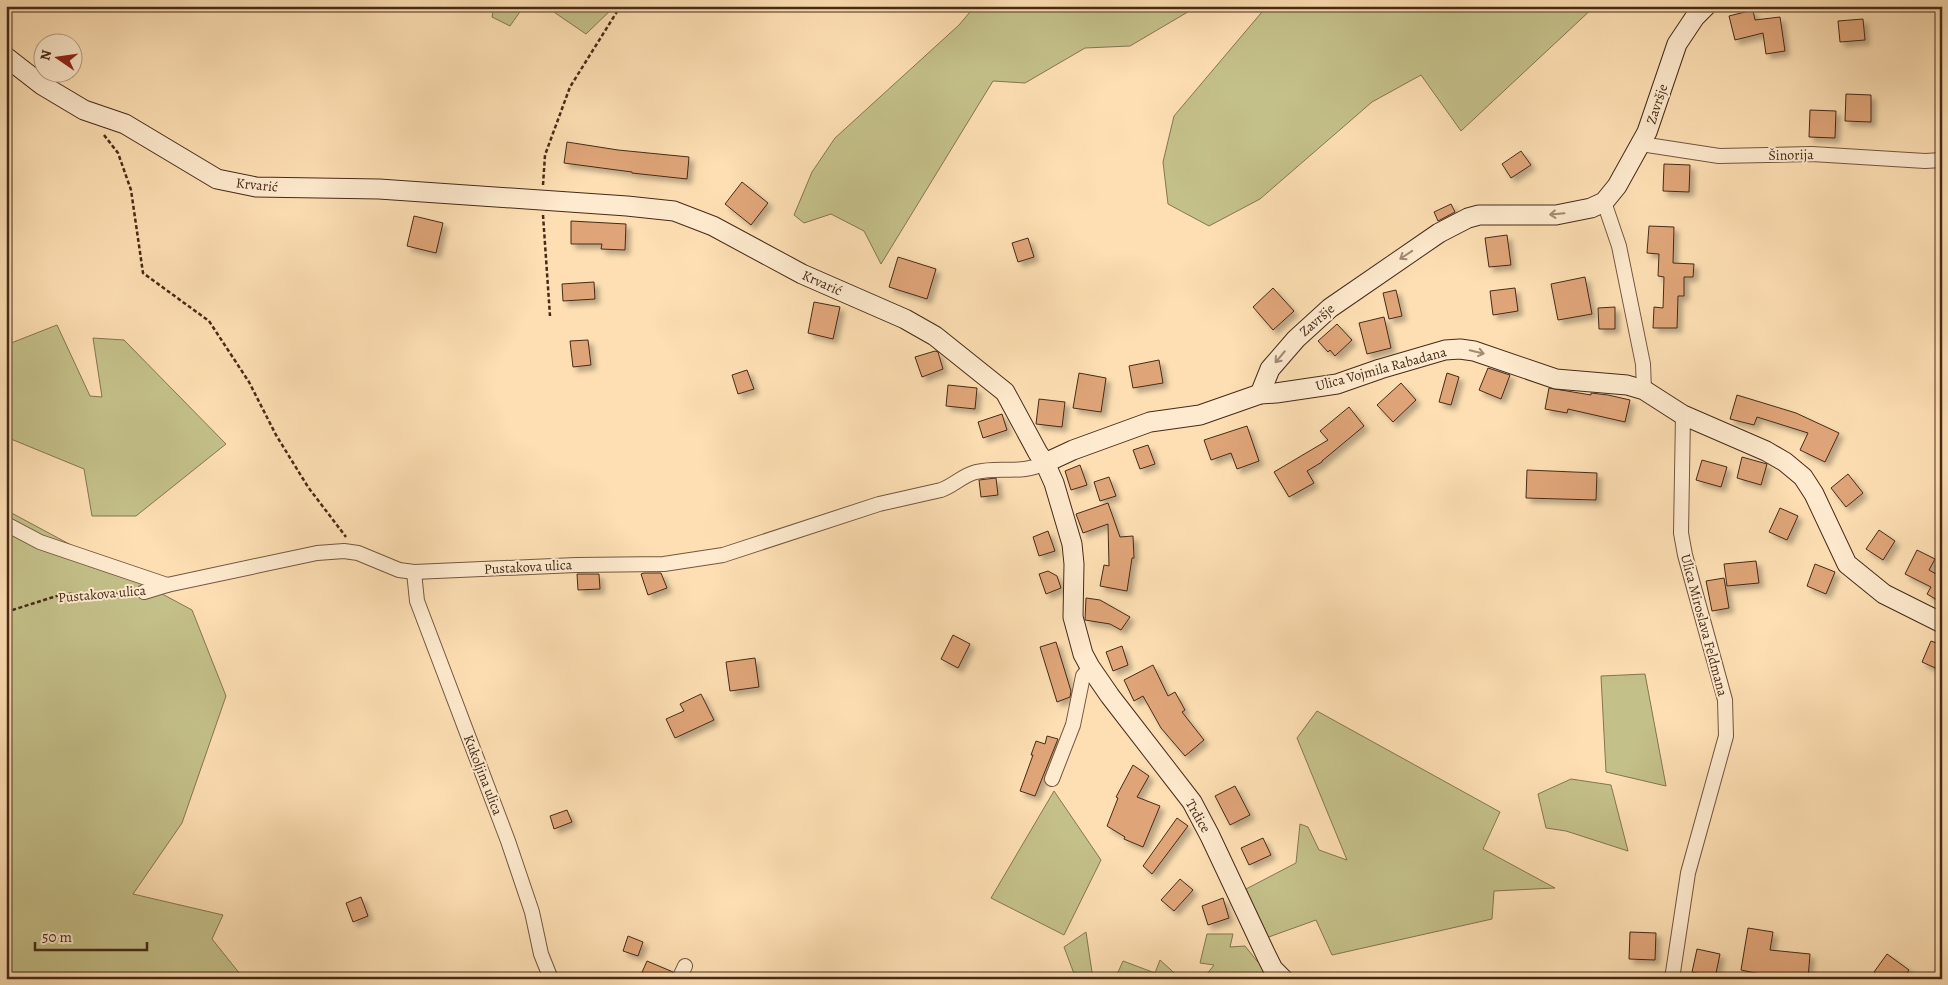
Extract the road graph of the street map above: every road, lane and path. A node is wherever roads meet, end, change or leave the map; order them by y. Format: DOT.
graph roads {
  1 [pos="623,6"];
  2 [pos="1706,6"];
  3 [pos="6,57"];
  4 [pos="101,132"];
  5 [pos="1641,144"];
  6 [pos="1942,160"];
  7 [pos="542,200"];
  8 [pos="1604,202"];
  9 [pos="550,316"];
  10 [pos="1644,390"];
  11 [pos="1260,394"];
  12 [pos="1683,415"];
  13 [pos="1046,463"];
  14 [pos="6,524"];
  15 [pos="358,553"];
  16 [pos="414,572"];
  17 [pos="167,585"];
  18 [pos="144,592"];
  19 [pos="6,612"];
  20 [pos="1942,623"];
  21 [pos="1090,668"];
  22 [pos="1052,779"];
  23 [pos="685,966"];
  24 [pos="551,979"];
  25 [pos="679,979"];
  26 [pos="1283,979"];
  27 [pos="1672,979"];
  1 -- 7 [label="path"];
  2 -- 5 [label="street, Završje"];
  3 -- 7 [label="street, Krvarić"];
  4 -- 15 [label="path"];
  5 -- 6 [label="street, Šinorija"];
  5 -- 8 [label="street, Završje"];
  7 -- 9 [label="path"];
  7 -- 13 [label="street, Krvarić"];
  8 -- 10 [label="street"];
  8 -- 11 [label="street, Završje, one-way"];
  11 -- 10 [label="street, Ulica Vojmila Rabadana, one-way"];
  10 -- 12 [label="street, Ulica Vojmila Rabadana"];
  11 -- 13 [label="street"];
  12 -- 20 [label="street, Ulica Vojmila Rabadana"];
  12 -- 27 [label="street, Ulica Miroslava Feldmana"];
  13 -- 16 [label="street, Pustakova ulica"];
  13 -- 21 [label="street, Trdice"];
  14 -- 17 [label="street"];
  15 -- 16 [label="street, Pustakova ulica"];
  15 -- 17 [label="street, Pustakova ulica"];
  16 -- 24 [label="street, Kukoljina ulica"];
  17 -- 18 [label="street, Pustakova ulica"];
  18 -- 19 [label="path, Pustakova ulica"];
  21 -- 22 [label="street"];
  21 -- 26 [label="street, Trdice"];
  23 -- 25 [label="street"];
}
